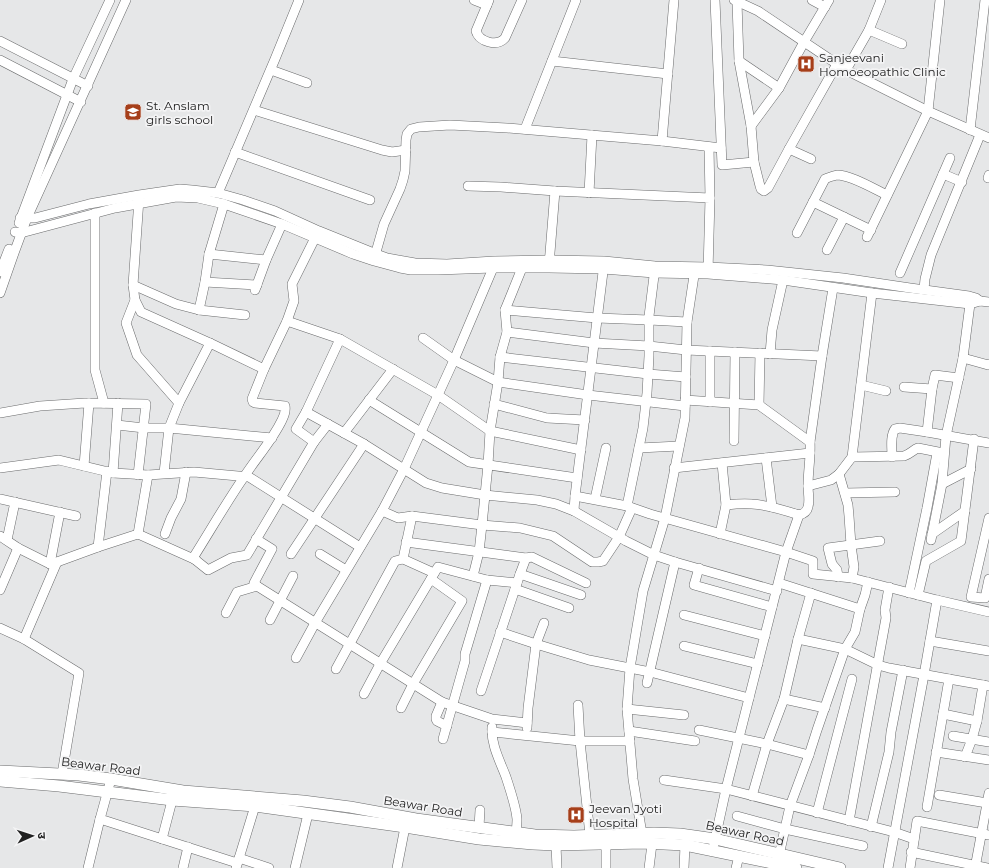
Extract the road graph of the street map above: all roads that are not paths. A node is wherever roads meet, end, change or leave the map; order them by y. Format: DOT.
graph roads {
  1 [pos="110,0"];
  2 [pos="126,0"];
  3 [pos="299,0"];
  4 [pos="474,0"];
  5 [pos="522,0"];
  6 [pos="576,0"];
  7 [pos="674,0"];
  8 [pos="715,0"];
  9 [pos="812,0"];
  10 [pos="881,0"];
  11 [pos="940,0"];
  12 [pos="985,0"];
  13 [pos="735,1"];
  14 [pos="488,2"];
  15 [pos="827,4"];
  16 [pos="869,30"];
  17 [pos="0,41"];
  18 [pos="804,42"];
  19 [pos="902,44"];
  20 [pos="0,60"];
  21 [pos="739,60"];
  22 [pos="552,61"];
  23 [pos="837,64"];
  24 [pos="270,70"];
  25 [pos="846,70"];
  26 [pos="668,74"];
  27 [pos="73,79"];
  28 [pos="307,83"];
  29 [pos="88,86"];
  30 [pos="778,88"];
  31 [pos="68,94"];
  32 [pos="81,102"];
  33 [pos="254,110"];
  34 [pos="928,111"];
  35 [pos="752,126"];
  36 [pos="525,129"];
  37 [pos="970,130"];
  38 [pos="592,135"];
  39 [pos="985,137"];
  40 [pos="662,141"];
  41 [pos="709,147"];
  42 [pos="721,148"];
  43 [pos="789,149"];
  44 [pos="406,150"];
  45 [pos="236,152"];
  46 [pos="950,158"];
  47 [pos="811,159"];
  48 [pos="754,162"];
  49 [pos="943,174"];
  50 [pos="962,182"];
  51 [pos="468,186"];
  52 [pos="556,191"];
  53 [pos="218,193"];
  54 [pos="590,193"];
  55 [pos="888,195"];
  56 [pos="710,198"];
  57 [pos="139,199"];
  58 [pos="370,200"];
  59 [pos="813,202"];
  60 [pos="224,204"];
  61 [pos="95,212"];
  62 [pos="844,217"];
  63 [pos="24,218"];
  64 [pos="282,224"];
  65 [pos="18,233"];
  66 [pos="796,233"];
  67 [pos="316,234"];
  68 [pos="827,250"];
  69 [pos="4,251"];
  70 [pos="210,254"];
  71 [pos="375,258"];
  72 [pos="266,260"];
  73 [pos="494,264"];
  74 [pos="523,264"];
  75 [pos="550,264"];
  76 [pos="604,265"];
  77 [pos="655,270"];
  78 [pos="695,270"];
  79 [pos="708,270"];
  80 [pos="0,272"];
  81 [pos="900,273"];
  82 [pos="783,280"];
  83 [pos="205,282"];
  84 [pos="133,285"];
  85 [pos="833,288"];
  86 [pos="924,289"];
  87 [pos="0,293"];
  88 [pos="872,293"];
  89 [pos="135,300"];
  90 [pos="983,300"];
  91 [pos="199,310"];
  92 [pos="505,310"];
  93 [pos="245,315"];
  94 [pos="597,318"];
  95 [pos="649,320"];
  96 [pos="287,322"];
  97 [pos="687,322"];
  98 [pos="507,332"];
  99 [pos="422,338"];
  100 [pos="340,339"];
  101 [pos="594,342"];
  102 [pos="210,343"];
  103 [pos="649,346"];
  104 [pos="686,350"];
  105 [pos="710,351"];
  106 [pos="735,352"];
  107 [pos="760,353"];
  108 [pos="770,354"];
  109 [pos="822,356"];
  110 [pos="500,357"];
  111 [pos="963,358"];
  112 [pos="454,360"];
  113 [pos="989,364"];
  114 [pos="591,368"];
  115 [pos="264,369"];
  116 [pos="393,369"];
  117 [pos="648,374"];
  118 [pos="686,377"];
  119 [pos="959,378"];
  120 [pos="498,382"];
  121 [pos="861,385"];
  122 [pos="904,386"];
  123 [pos="932,389"];
  124 [pos="886,391"];
  125 [pos="438,395"];
  126 [pos="588,395"];
  127 [pos="369,400"];
  128 [pos="646,401"];
  129 [pos="710,402"];
  130 [pos="89,403"];
  131 [pos="104,403"];
  132 [pos="118,403"];
  133 [pos="179,403"];
  134 [pos="685,403"];
  135 [pos="735,403"];
  136 [pos="494,404"];
  137 [pos="759,405"];
  138 [pos="306,412"];
  139 [pos="0,413"];
  140 [pos="282,419"];
  141 [pos="585,420"];
  142 [pos="328,424"];
  143 [pos="117,425"];
  144 [pos="144,428"];
  145 [pos="168,428"];
  146 [pos="296,428"];
  147 [pos="490,431"];
  148 [pos="421,432"];
  149 [pos="927,432"];
  150 [pos="344,433"];
  151 [pos="946,436"];
  152 [pos="272,438"];
  153 [pos="974,440"];
  154 [pos="734,441"];
  155 [pos="314,442"];
  156 [pos="810,442"];
  157 [pos="989,442"];
  158 [pos="364,444"];
  159 [pos="679,446"];
  160 [pos="606,448"];
  161 [pos="639,448"];
  162 [pos="581,450"];
  163 [pos="810,453"];
  164 [pos="941,453"];
  165 [pos="852,457"];
  166 [pos="892,457"];
  167 [pos="766,458"];
  168 [pos="722,463"];
  169 [pos="488,465"];
  170 [pos="84,466"];
  171 [pos="0,468"];
  172 [pos="674,468"];
  173 [pos="404,469"];
  174 [pos="970,469"];
  175 [pos="110,472"];
  176 [pos="186,472"];
  177 [pos="164,473"];
  178 [pos="839,474"];
  179 [pos="138,475"];
  180 [pos="148,475"];
  181 [pos="244,476"];
  182 [pos="577,478"];
  183 [pos="942,484"];
  184 [pos="808,486"];
  185 [pos="895,492"];
  186 [pos="845,493"];
  187 [pos="486,495"];
  188 [pos="281,496"];
  189 [pos="575,496"];
  190 [pos="0,499"];
  191 [pos="595,499"];
  192 [pos="15,502"];
  193 [pos="726,505"];
  194 [pos="630,507"];
  195 [pos="772,507"];
  196 [pos="382,511"];
  197 [pos="574,511"];
  198 [pos="965,511"];
  199 [pos="60,512"];
  200 [pos="799,515"];
  201 [pos="76,516"];
  202 [pos="412,516"];
  203 [pos="314,518"];
  204 [pos="665,518"];
  205 [pos="989,518"];
  206 [pos="482,525"];
  207 [pos="138,534"];
  208 [pos="166,534"];
  209 [pos="720,534"];
  210 [pos="3,538"];
  211 [pos="256,539"];
  212 [pos="623,539"];
  213 [pos="880,541"];
  214 [pos="406,542"];
  215 [pos="851,545"];
  216 [pos="98,547"];
  217 [pos="360,547"];
  218 [pos="18,548"];
  219 [pos="479,552"];
  220 [pos="786,552"];
  221 [pos="291,554"];
  222 [pos="320,554"];
  223 [pos="654,555"];
  224 [pos="403,558"];
  225 [pos="526,558"];
  226 [pos="196,560"];
  227 [pos="674,562"];
  228 [pos="53,563"];
  229 [pos="698,568"];
  230 [pos="346,570"];
  231 [pos="520,574"];
  232 [pos="293,576"];
  233 [pos="433,576"];
  234 [pos="473,576"];
  235 [pos="838,577"];
  236 [pos="852,578"];
  237 [pos="989,579"];
  238 [pos="487,580"];
  239 [pos="868,582"];
  240 [pos="586,583"];
  241 [pos="257,586"];
  242 [pos="516,586"];
  243 [pos="778,587"];
  244 [pos="889,587"];
  245 [pos="0,590"];
  246 [pos="811,593"];
  247 [pos="913,594"];
  248 [pos="581,596"];
  249 [pos="937,600"];
  250 [pos="280,601"];
  251 [pos="772,607"];
  252 [pos="569,608"];
  253 [pos="860,609"];
  254 [pos="226,612"];
  255 [pos="989,612"];
  256 [pos="684,615"];
  257 [pos="270,620"];
  258 [pos="315,623"];
  259 [pos="544,623"];
  260 [pos="0,628"];
  261 [pos="500,632"];
  262 [pos="765,636"];
  263 [pos="24,639"];
  264 [pos="798,639"];
  265 [pos="930,641"];
  266 [pos="350,644"];
  267 [pos="536,644"];
  268 [pos="684,646"];
  269 [pos="846,649"];
  270 [pos="989,651"];
  271 [pos="296,658"];
  272 [pos="380,664"];
  273 [pos="758,664"];
  274 [pos="878,665"];
  275 [pos="630,668"];
  276 [pos="336,669"];
  277 [pos="904,670"];
  278 [pos="650,672"];
  279 [pos="924,675"];
  280 [pos="852,679"];
  281 [pos="949,680"];
  282 [pos="647,683"];
  283 [pos="413,684"];
  284 [pos="986,686"];
  285 [pos="481,691"];
  286 [pos="364,694"];
  287 [pos="749,698"];
  288 [pos="784,699"];
  289 [pos="442,702"];
  290 [pos="578,705"];
  291 [pos="452,706"];
  292 [pos="401,708"];
  293 [pos="825,708"];
  294 [pos="627,709"];
  295 [pos="943,714"];
  296 [pos="684,715"];
  297 [pos="492,719"];
  298 [pos="977,721"];
  299 [pos="527,722"];
  300 [pos="447,726"];
  301 [pos="699,730"];
  302 [pos="629,731"];
  303 [pos="492,732"];
  304 [pos="528,736"];
  305 [pos="953,736"];
  306 [pos="739,738"];
  307 [pos="443,739"];
  308 [pos="972,739"];
  309 [pos="580,740"];
  310 [pos="630,741"];
  311 [pos="695,741"];
  312 [pos="989,742"];
  313 [pos="767,744"];
  314 [pos="936,752"];
  315 [pos="809,755"];
  316 [pos="965,757"];
  317 [pos="989,760"];
  318 [pos="0,771"];
  319 [pos="62,774"];
  320 [pos="111,779"];
  321 [pos="664,780"];
  322 [pos="0,781"];
  323 [pos="726,789"];
  324 [pos="107,792"];
  325 [pos="989,793"];
  326 [pos="173,795"];
  327 [pos="752,796"];
  328 [pos="939,796"];
  329 [pos="255,806"];
  330 [pos="790,806"];
  331 [pos="927,806"];
  332 [pos="987,808"];
  333 [pos="480,810"];
  334 [pos="817,813"];
  335 [pos="308,814"];
  336 [pos="737,816"];
  337 [pos="100,819"];
  338 [pos="849,821"];
  339 [pos="871,826"];
  340 [pos="405,827"];
  341 [pos="479,827"];
  342 [pos="785,829"];
  343 [pos="894,832"];
  344 [pos="985,834"];
  345 [pos="590,835"];
  346 [pos="162,839"];
  347 [pos="525,839"];
  348 [pos="714,839"];
  349 [pos="914,839"];
  350 [pos="645,840"];
  351 [pos="556,845"];
  352 [pos="606,845"];
  353 [pos="685,845"];
  354 [pos="863,846"];
  355 [pos="188,847"];
  356 [pos="712,850"];
  357 [pos="911,852"];
  358 [pos="739,856"];
  359 [pos="778,859"];
  360 [pos="237,863"];
  361 [pos="975,867"];
  362 [pos="88,868"];
  363 [pos="183,868"];
  364 [pos="269,868"];
  365 [pos="295,868"];
  366 [pos="397,868"];
  367 [pos="557,868"];
  368 [pos="606,868"];
  369 [pos="649,868"];
  370 [pos="684,868"];
  371 [pos="736,868"];
  372 [pos="796,868"];
  373 [pos="840,868"];
  374 [pos="888,868"];
  375 [pos="910,868"];
  376 [pos="987,868"];
  1 -- 27 [label="street"];
  2 -- 29 [label="street"];
  3 -- 24 [label="street"];
  4 -- 14 [label="street"];
  5 -- 14 [label="street"];
  6 -- 22 [label="street"];
  7 -- 26 [label="street"];
  8 -- 42 [label="street"];
  9 -- 15 [label="street"];
  10 -- 16 [label="street"];
  11 -- 34 [label="street"];
  12 -- 37 [label="street"];
  13 -- 18 [label="street"];
  13 -- 21 [label="street"];
  15 -- 18 [label="street"];
  16 -- 19 [label="street"];
  16 -- 25 [label="street"];
  17 -- 27 [label="street"];
  18 -- 23 [label="street"];
  18 -- 30 [label="street"];
  20 -- 31 [label="street"];
  21 -- 30 [label="street"];
  21 -- 35 [label="street"];
  22 -- 26 [label="street"];
  22 -- 36 [label="street"];
  23 -- 25 [label="street"];
  23 -- 43 [label="street"];
  24 -- 28 [label="street"];
  24 -- 33 [label="street"];
  25 -- 34 [label="street"];
  26 -- 40 [label="street"];
  27 -- 29 [label="street"];
  27 -- 31 [label="street"];
  29 -- 32 [label="street"];
  30 -- 35 [label="street"];
  31 -- 32 [label="street"];
  31 -- 63 [label="street"];
  32 -- 63 [label="street"];
  33 -- 44 [label="street"];
  33 -- 45 [label="street"];
  34 -- 37 [label="street"];
  34 -- 55 [label="street"];
  35 -- 48 [label="street"];
  36 -- 38 [label="street"];
  36 -- 44 [label="street"];
  37 -- 39 [label="street"];
  38 -- 40 [label="street"];
  38 -- 54 [label="street"];
  39 -- 50 [label="street"];
  40 -- 41 [label="street"];
  41 -- 42 [label="street"];
  41 -- 56 [label="street"];
  42 -- 48 [label="street"];
  43 -- 47 [label="street"];
  43 -- 48 [label="street"];
  44 -- 71 [label="street"];
  45 -- 53 [label="street"];
  45 -- 58 [label="street"];
  46 -- 49 [label="street"];
  49 -- 50 [label="street"];
  49 -- 81 [label="street"];
  50 -- 86 [label="street"];
  51 -- 52 [label="street"];
  52 -- 54 [label="street"];
  52 -- 75 [label="street"];
  53 -- 57 [label="street"];
  53 -- 67 [label="street"];
  54 -- 56 [label="street"];
  55 -- 59 [label="street"];
  55 -- 62 [label="street"];
  56 -- 79 [label="street"];
  57 -- 60 [label="street"];
  57 -- 61 [label="street"];
  57 -- 63 [label="street"];
  57 -- 84 [label="street"];
  59 -- 62 [label="street"];
  59 -- 66 [label="street"];
  60 -- 64 [label="street"];
  60 -- 70 [label="street"];
  61 -- 65 [label="street"];
  61 -- 131 [label="street"];
  62 -- 68 [label="street"];
  63 -- 65 [label="street"];
  64 -- 67 [label="street"];
  64 -- 72 [label="street"];
  65 -- 69 [label="street"];
  65 -- 87 [label="street"];
  67 -- 71 [label="street"];
  67 -- 96 [label="street"];
  69 -- 80 [label="street"];
  70 -- 72 [label="street"];
  70 -- 83 [label="street"];
  71 -- 73 [label="street"];
  72 -- 83 [label="street"];
  73 -- 74 [label="street"];
  73 -- 112 [label="street"];
  74 -- 75 [label="street"];
  74 -- 92 [label="street"];
  75 -- 76 [label="street"];
  76 -- 77 [label="street"];
  76 -- 94 [label="street"];
  77 -- 78 [label="street"];
  77 -- 95 [label="street"];
  78 -- 79 [label="street"];
  78 -- 97 [label="street"];
  79 -- 82 [label="street"];
  79 -- 86 [label="street"];
  82 -- 85 [label="street"];
  82 -- 108 [label="street"];
  83 -- 91 [label="street"];
  84 -- 89 [label="street"];
  84 -- 91 [label="street"];
  85 -- 88 [label="street"];
  85 -- 109 [label="street"];
  86 -- 90 [label="street"];
  88 -- 90 [label="street"];
  88 -- 121 [label="street"];
  89 -- 102 [label="street"];
  89 -- 133 [label="street"];
  90 -- 111 [label="street"];
  91 -- 93 [label="street"];
  92 -- 94 [label="street"];
  92 -- 98 [label="street"];
  94 -- 95 [label="street"];
  94 -- 101 [label="street"];
  95 -- 97 [label="street"];
  95 -- 103 [label="street"];
  96 -- 100 [label="street"];
  96 -- 115 [label="street"];
  97 -- 104 [label="street"];
  98 -- 101 [label="street"];
  98 -- 110 [label="street"];
  99 -- 112 [label="street"];
  100 -- 116 [label="street"];
  100 -- 138 [label="street"];
  101 -- 103 [label="street"];
  101 -- 114 [label="street"];
  102 -- 115 [label="street"];
  102 -- 133 [label="street"];
  103 -- 104 [label="street"];
  103 -- 117 [label="street"];
  104 -- 105 [label="street"];
  104 -- 118 [label="street"];
  105 -- 106 [label="street"];
  105 -- 129 [label="street"];
  106 -- 107 [label="street"];
  106 -- 135 [label="street"];
  107 -- 108 [label="street"];
  107 -- 137 [label="street"];
  108 -- 109 [label="street"];
  109 -- 156 [label="street"];
  110 -- 114 [label="street"];
  110 -- 120 [label="street"];
  111 -- 113 [label="street"];
  111 -- 119 [label="street"];
  112 -- 120 [label="street"];
  112 -- 125 [label="street"];
  114 -- 117 [label="street"];
  114 -- 126 [label="street"];
  115 -- 140 [label="street"];
  116 -- 125 [label="street"];
  116 -- 127 [label="street"];
  117 -- 118 [label="street"];
  117 -- 128 [label="street"];
  118 -- 134 [label="street"];
  119 -- 123 [label="street"];
  119 -- 151 [label="street"];
  120 -- 126 [label="street"];
  120 -- 136 [label="street"];
  121 -- 124 [label="street"];
  121 -- 165 [label="street"];
  122 -- 123 [label="street"];
  123 -- 149 [label="street"];
  125 -- 147 [label="street"];
  125 -- 148 [label="street"];
  126 -- 128 [label="street"];
  126 -- 141 [label="street"];
  127 -- 148 [label="street"];
  127 -- 150 [label="street"];
  128 -- 134 [label="street"];
  128 -- 161 [label="street"];
  129 -- 134 [label="street"];
  129 -- 135 [label="street"];
  130 -- 131 [label="street"];
  130 -- 139 [label="street"];
  130 -- 170 [label="street"];
  131 -- 132 [label="street"];
  132 -- 143 [label="street"];
  132 -- 144 [label="street"];
  133 -- 145 [label="street"];
  134 -- 159 [label="street"];
  135 -- 137 [label="street"];
  135 -- 154 [label="street"];
  136 -- 141 [label="street"];
  136 -- 147 [label="street"];
  137 -- 156 [label="street"];
  138 -- 142 [label="street"];
  138 -- 146 [label="street"];
  140 -- 146 [label="street"];
  140 -- 152 [label="street"];
  141 -- 162 [label="street"];
  142 -- 150 [label="street"];
  142 -- 155 [label="street"];
  143 -- 144 [label="street"];
  143 -- 175 [label="street"];
  144 -- 145 [label="street"];
  144 -- 179 [label="street"];
  145 -- 152 [label="street"];
  145 -- 177 [label="street"];
  146 -- 155 [label="street"];
  147 -- 162 [label="street"];
  147 -- 169 [label="street"];
  148 -- 169 [label="street"];
  148 -- 173 [label="street"];
  149 -- 151 [label="street"];
  149 -- 166 [label="street"];
  150 -- 158 [label="street"];
  151 -- 153 [label="street"];
  151 -- 164 [label="street"];
  152 -- 181 [label="street"];
  153 -- 157 [label="street"];
  153 -- 174 [label="street"];
  155 -- 188 [label="street"];
  156 -- 163 [label="street"];
  158 -- 173 [label="street"];
  158 -- 203 [label="street"];
  159 -- 161 [label="street"];
  159 -- 172 [label="street"];
  160 -- 191 [label="street"];
  161 -- 194 [label="street"];
  162 -- 182 [label="street"];
  163 -- 167 [label="street"];
  163 -- 184 [label="street"];
  164 -- 166 [label="street"];
  164 -- 183 [label="street"];
  164 -- 247 [label="street"];
  165 -- 166 [label="street"];
  165 -- 178 [label="street"];
  167 -- 168 [label="street"];
  167 -- 195 [label="street"];
  168 -- 172 [label="street"];
  168 -- 193 [label="street"];
  169 -- 182 [label="street"];
  169 -- 187 [label="street"];
  170 -- 171 [label="street"];
  170 -- 175 [label="street"];
  172 -- 204 [label="street"];
  173 -- 187 [label="street"];
  173 -- 196 [label="street"];
  174 -- 183 [label="street"];
  174 -- 198 [label="street"];
  175 -- 179 [label="street"];
  175 -- 216 [label="street"];
  176 -- 177 [label="street"];
  176 -- 181 [label="street"];
  176 -- 208 [label="street"];
  177 -- 180 [label="street"];
  178 -- 184 [label="street"];
  178 -- 186 [label="street"];
  179 -- 180 [label="street"];
  180 -- 207 [label="street"];
  181 -- 188 [label="street"];
  181 -- 226 [label="street"];
  182 -- 189 [label="street"];
  183 -- 198 [label="street"];
  184 -- 200 [label="street"];
  185 -- 186 [label="street"];
  186 -- 215 [label="street"];
  187 -- 197 [label="street"];
  187 -- 206 [label="street"];
  188 -- 203 [label="street"];
  188 -- 211 [label="street"];
  189 -- 191 [label="street"];
  189 -- 197 [label="street"];
  190 -- 192 [label="street"];
  191 -- 194 [label="street"];
  192 -- 199 [label="street"];
  192 -- 210 [label="street"];
  193 -- 195 [label="street"];
  193 -- 209 [label="street"];
  194 -- 204 [label="street"];
  194 -- 212 [label="street"];
  195 -- 200 [label="street"];
  196 -- 202 [label="street"];
  196 -- 217 [label="street"];
  197 -- 212 [label="street"];
  198 -- 247 [label="street"];
  199 -- 201 [label="street"];
  199 -- 228 [label="street"];
  200 -- 220 [label="street"];
  202 -- 206 [label="street"];
  202 -- 214 [label="street"];
  203 -- 217 [label="street"];
  203 -- 221 [label="street"];
  204 -- 209 [label="street"];
  204 -- 223 [label="street"];
  205 -- 237 [label="street"];
  206 -- 212 [label="street"];
  206 -- 219 [label="street"];
  207 -- 216 [label="street"];
  207 -- 226 [label="street"];
  209 -- 220 [label="street"];
  210 -- 218 [label="street"];
  211 -- 226 [label="street"];
  211 -- 241 [label="street"];
  212 -- 223 [label="street"];
  213 -- 215 [label="street"];
  214 -- 219 [label="street"];
  214 -- 224 [label="street"];
  215 -- 235 [label="street"];
  215 -- 236 [label="street"];
  216 -- 228 [label="street"];
  217 -- 230 [label="street"];
  218 -- 228 [label="street"];
  218 -- 245 [label="street"];
  219 -- 225 [label="street"];
  219 -- 234 [label="street"];
  220 -- 235 [label="street"];
  220 -- 243 [label="street"];
  222 -- 230 [label="street"];
  223 -- 227 [label="street"];
  223 -- 275 [label="street"];
  224 -- 233 [label="street"];
  224 -- 266 [label="street"];
  225 -- 231 [label="street"];
  225 -- 240 [label="street"];
  227 -- 229 [label="street"];
  227 -- 278 [label="street"];
  228 -- 263 [label="street"];
  229 -- 243 [label="street"];
  229 -- 251 [label="street"];
  230 -- 258 [label="street"];
  231 -- 242 [label="street"];
  231 -- 248 [label="street"];
  232 -- 250 [label="street"];
  233 -- 234 [label="street"];
  233 -- 272 [label="street"];
  233 -- 283 [label="street"];
  234 -- 238 [label="street"];
  235 -- 236 [label="street"];
  236 -- 239 [label="street"];
  238 -- 242 [label="street"];
  238 -- 291 [label="street"];
  239 -- 244 [label="street"];
  239 -- 253 [label="street"];
  241 -- 250 [label="street"];
  241 -- 254 [label="street"];
  242 -- 252 [label="street"];
  242 -- 261 [label="street"];
  243 -- 246 [label="street"];
  243 -- 251 [label="street"];
  244 -- 247 [label="street"];
  244 -- 274 [label="street"];
  246 -- 253 [label="street"];
  246 -- 264 [label="street"];
  247 -- 249 [label="street"];
  249 -- 255 [label="street"];
  249 -- 265 [label="street"];
  250 -- 257 [label="street"];
  250 -- 258 [label="street"];
  251 -- 262 [label="street"];
  253 -- 269 [label="street"];
  256 -- 262 [label="street"];
  258 -- 266 [label="street"];
  258 -- 271 [label="street"];
  259 -- 267 [label="street"];
  260 -- 263 [label="street"];
  261 -- 267 [label="street"];
  261 -- 285 [label="street"];
  262 -- 273 [label="street"];
  263 -- 319 [label="street"];
  264 -- 269 [label="street"];
  264 -- 288 [label="street"];
  265 -- 270 [label="street"];
  265 -- 279 [label="street"];
  266 -- 272 [label="street"];
  266 -- 276 [label="street"];
  267 -- 275 [label="street"];
  267 -- 299 [label="street"];
  268 -- 273 [label="street"];
  269 -- 274 [label="street"];
  269 -- 293 [label="street"];
  272 -- 283 [label="street"];
  272 -- 286 [label="street"];
  273 -- 287 [label="street"];
  274 -- 277 [label="street"];
  274 -- 338 [label="street"];
  275 -- 278 [label="street"];
  275 -- 294 [label="street"];
  277 -- 279 [label="street"];
  277 -- 339 [label="street"];
  278 -- 282 [label="street"];
  278 -- 287 [label="street"];
  279 -- 281 [label="street"];
  279 -- 343 [label="street"];
  280 -- 334 [label="street"];
  281 -- 284 [label="street"];
  281 -- 295 [label="street"];
  283 -- 289 [label="street"];
  283 -- 292 [label="street"];
  284 -- 298 [label="street"];
  287 -- 306 [label="street"];
  288 -- 293 [label="street"];
  288 -- 313 [label="street"];
  289 -- 291 [label="street"];
  289 -- 300 [label="street"];
  290 -- 309 [label="street"];
  291 -- 297 [label="street"];
  291 -- 300 [label="street"];
  293 -- 315 [label="street"];
  294 -- 296 [label="street"];
  294 -- 302 [label="street"];
  295 -- 298 [label="street"];
  295 -- 314 [label="street"];
  297 -- 299 [label="street"];
  297 -- 303 [label="street"];
  298 -- 308 [label="street"];
  299 -- 304 [label="street"];
  300 -- 307 [label="street"];
  301 -- 306 [label="street"];
  302 -- 310 [label="street"];
  302 -- 311 [label="street"];
  303 -- 304 [label="street"];
  303 -- 347 [label="street"];
  304 -- 309 [label="street"];
  305 -- 308 [label="street"];
  306 -- 313 [label="street"];
  306 -- 323 [label="street"];
  308 -- 312 [label="street"];
  308 -- 316 [label="street"];
  309 -- 310 [label="street"];
  309 -- 345 [label="street"];
  310 -- 350 [label="street"];
  313 -- 315 [label="street"];
  313 -- 327 [label="street"];
  314 -- 316 [label="street"];
  314 -- 331 [label="street"];
  315 -- 330 [label="street"];
  316 -- 317 [label="street"];
  318 -- 319 [label="main road, Beawar Road"];
  319 -- 320 [label="main road, Beawar Road"];
  320 -- 324 [label="street"];
  320 -- 326 [label="main road, Beawar Road"];
  321 -- 323 [label="street"];
  322 -- 324 [label="main road, Beawar Road"];
  323 -- 327 [label="street"];
  323 -- 348 [label="street"];
  324 -- 326 [label="main road, Beawar Road"];
  324 -- 337 [label="street"];
  325 -- 332 [label="street"];
  326 -- 329 [label="main road, Beawar Road"];
  326 -- 341 [label="main road, Beawar Road"];
  326 -- 346 [label="street"];
  327 -- 330 [label="street"];
  328 -- 332 [label="street"];
  329 -- 335 [label="main road, Beawar Road"];
  329 -- 360 [label="street"];
  330 -- 334 [label="street"];
  330 -- 342 [label="street"];
  332 -- 344 [label="street"];
  333 -- 341 [label="street"];
  334 -- 338 [label="street"];
  335 -- 340 [label="main road, Beawar Road"];
  335 -- 365 [label="street"];
  336 -- 342 [label="street"];
  337 -- 346 [label="street"];
  337 -- 362 [label="street"];
  338 -- 339 [label="street"];
  339 -- 343 [label="street"];
  340 -- 347 [label="main road, Beawar Road"];
  340 -- 366 [label="street"];
  341 -- 347 [label="main road, Beawar Road"];
  342 -- 354 [label="street"];
  342 -- 359 [label="street"];
  343 -- 349 [label="street"];
  343 -- 374 [label="street"];
  344 -- 349 [label="street"];
  344 -- 361 [label="street"];
  345 -- 347 [label="main road, Beawar Road"];
  345 -- 350 [label="main road, Beawar Road"];
  346 -- 355 [label="street"];
  347 -- 351 [label="main road, Beawar Road"];
  348 -- 350 [label="main road, Beawar Road"];
  348 -- 356 [label="street"];
  348 -- 359 [label="main road, Beawar Road"];
  349 -- 357 [label="street"];
  350 -- 352 [label="main road, Beawar Road"];
  350 -- 353 [label="main road, Beawar Road"];
  350 -- 369 [label="street"];
  351 -- 352 [label="main road, Beawar Road"];
  351 -- 367 [label="street"];
  352 -- 368 [label="street"];
  353 -- 356 [label="main road, Beawar Road"];
  353 -- 370 [label="street"];
  355 -- 360 [label="street"];
  355 -- 363 [label="street"];
  356 -- 358 [label="main road, Beawar Road"];
  357 -- 361 [label="street"];
  357 -- 375 [label="street"];
  358 -- 359 [label="main road, Beawar Road"];
  358 -- 371 [label="street"];
  359 -- 372 [label="main road, Beawar Road"];
  359 -- 373 [label="main road, Beawar Road"];
  360 -- 364 [label="street"];
  361 -- 376 [label="street"];
}
